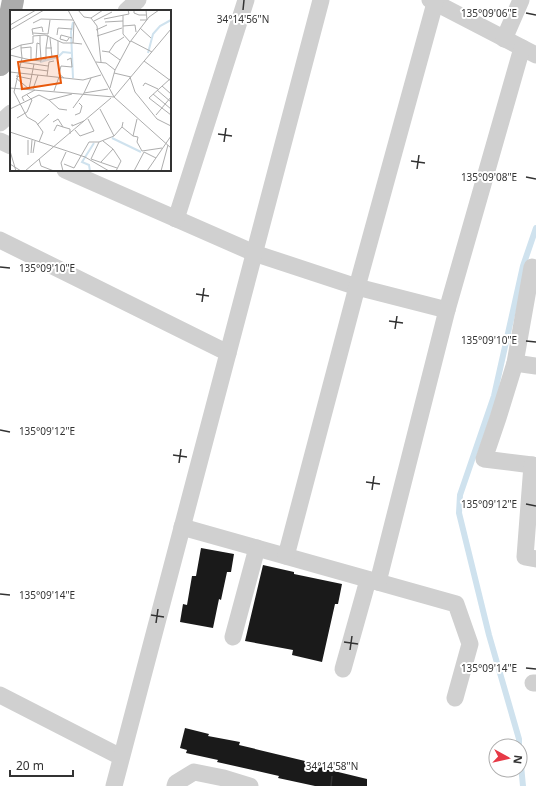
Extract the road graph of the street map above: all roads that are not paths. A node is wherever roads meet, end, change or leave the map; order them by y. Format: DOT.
graph roads {
  1 [pos="13,0"];
  2 [pos="138,0"];
  3 [pos="246,0"];
  4 [pos="321,0"];
  5 [pos="521,0"];
  6 [pos="442,3"];
  7 [pos="11,10"];
  8 [pos="127,10"];
  9 [pos="10,15"];
  10 [pos="504,39"];
  11 [pos="529,52"];
  12 [pos="0,65"];
  13 [pos="10,114"];
  14 [pos="0,123"];
  15 [pos="0,141"];
  16 [pos="10,146"];
  17 [pos="71,171"];
  18 [pos="176,218"];
  19 [pos="0,240"];
  20 [pos="254,253"];
  21 [pos="535,264"];
  22 [pos="357,287"];
  23 [pos="447,310"];
  24 [pos="228,353"];
  25 [pos="515,363"];
  26 [pos="536,366"];
  27 [pos="534,465"];
  28 [pos="182,527"];
  29 [pos="257,548"];
  30 [pos="286,556"];
  31 [pos="536,559"];
  32 [pos="373,581"];
  33 [pos="233,637"];
  34 [pos="343,669"];
  35 [pos="0,695"];
  36 [pos="455,698"];
  37 [pos="121,757"];
  38 [pos="114,786"];
  39 [pos="175,786"];
  40 [pos="250,786"];
  1 -- 7 [label="main road"];
  2 -- 8 [label="street"];
  3 -- 18 [label="street"];
  4 -- 20 [label="street"];
  5 -- 10 [label="street"];
  6 -- 10 [label="street"];
  6 -- 22 [label="street"];
  9 -- 12 [label="main road"];
  10 -- 11 [label="street"];
  11 -- 23 [label="street"];
  13 -- 14 [label="street"];
  15 -- 16 [label="street"];
  17 -- 18 [label="street"];
  18 -- 20 [label="street"];
  19 -- 24 [label="street"];
  20 -- 22 [label="street"];
  20 -- 24 [label="street"];
  21 -- 25 [label="street"];
  22 -- 23 [label="street"];
  22 -- 30 [label="street"];
  23 -- 32 [label="street"];
  24 -- 28 [label="street"];
  25 -- 26 [label="street"];
  25 -- 27 [label="street"];
  27 -- 31 [label="street"];
  28 -- 29 [label="street"];
  28 -- 37 [label="street"];
  29 -- 30 [label="street"];
  29 -- 33 [label="street"];
  30 -- 32 [label="street"];
  32 -- 34 [label="street"];
  32 -- 36 [label="street"];
  35 -- 37 [label="street"];
  37 -- 38 [label="street"];
  39 -- 40 [label="street"];
}
